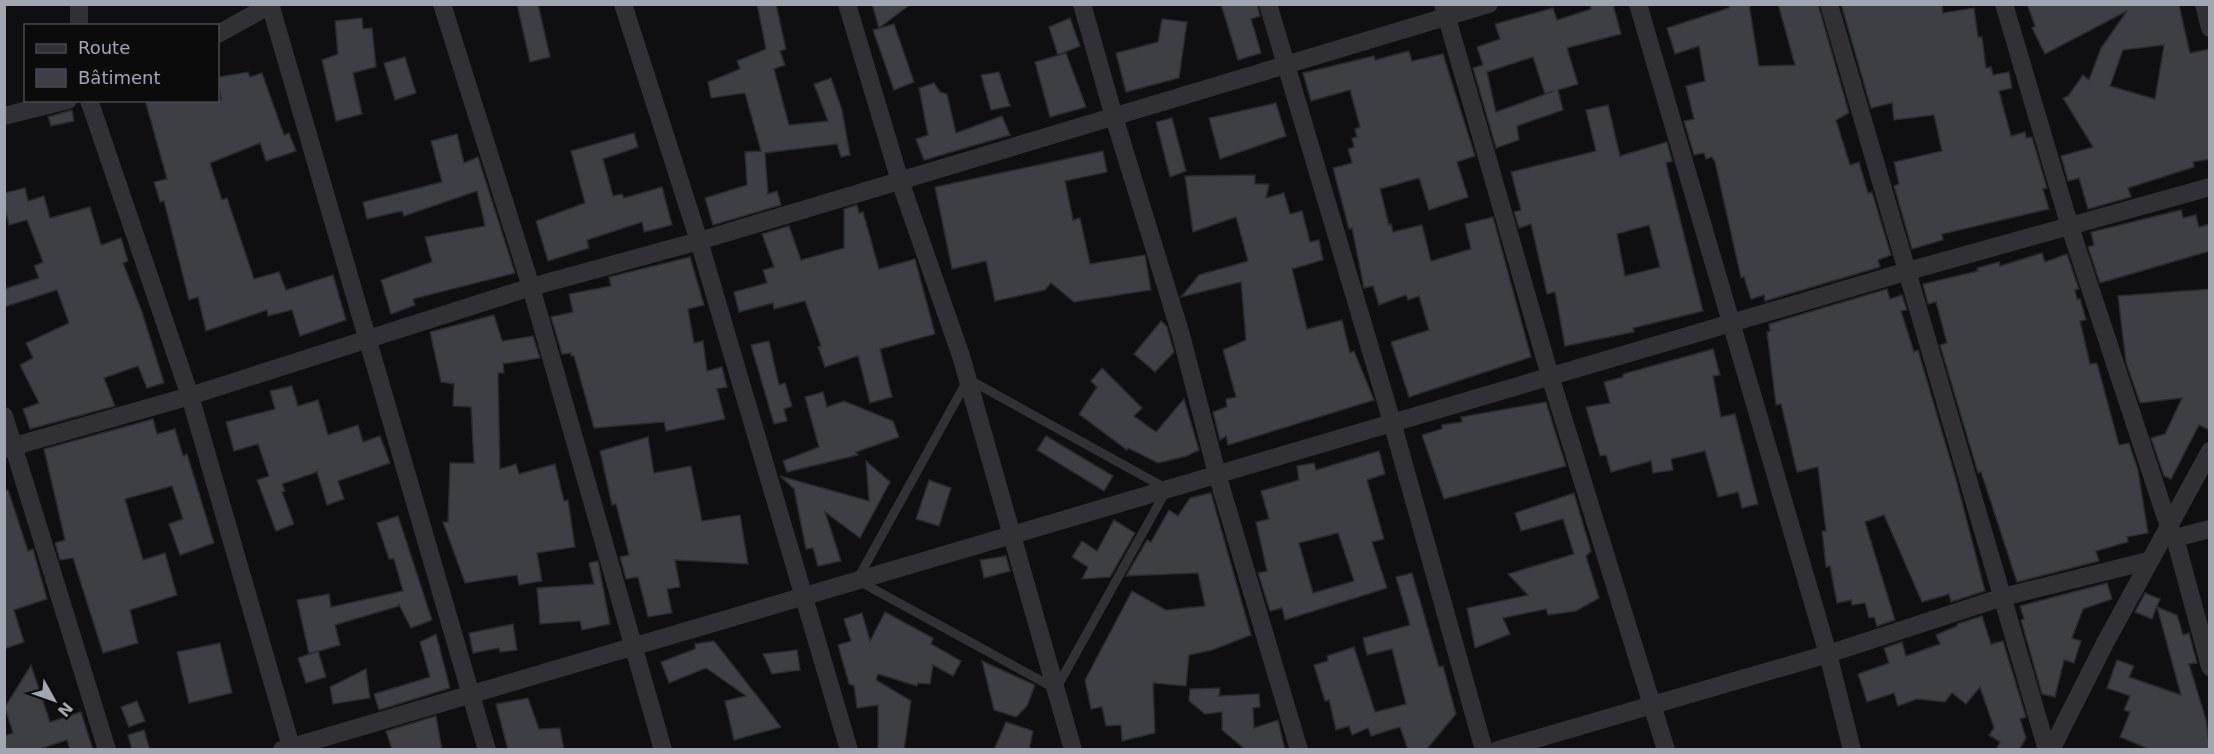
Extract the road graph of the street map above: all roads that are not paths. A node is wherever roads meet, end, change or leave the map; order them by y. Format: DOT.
graph roads {
  1 [pos="79,4"];
  2 [pos="442,4"];
  3 [pos="623,4"];
  4 [pos="847,4"];
  5 [pos="1082,4"];
  6 [pos="1268,4"];
  7 [pos="1489,4"];
  8 [pos="1638,4"];
  9 [pos="1829,4"];
  10 [pos="2004,4"];
  11 [pos="2204,4"];
  12 [pos="271,5"];
  13 [pos="1445,11"];
  14 [pos="80,24"];
  15 [pos="2210,28"];
  16 [pos="219,32"];
  17 [pos="1286,65"];
  18 [pos="60,102"];
  19 [pos="90,102"];
  20 [pos="4,116"];
  21 [pos="1113,117"];
  22 [pos="900,181"];
  23 [pos="2210,187"];
  24 [pos="2070,227"];
  25 [pos="699,241"];
  26 [pos="1908,271"];
  27 [pos="531,287"];
  28 [pos="1730,323"];
  29 [pos="369,338"];
  30 [pos="1550,376"];
  31 [pos="968,380"];
  32 [pos="190,396"];
  33 [pos="4,416"];
  34 [pos="1392,422"];
  35 [pos="9,447"];
  36 [pos="2210,451"];
  37 [pos="1217,474"];
  38 [pos="1167,489"];
  39 [pos="2210,529"];
  40 [pos="2171,531"];
  41 [pos="1012,534"];
  42 [pos="2148,561"];
  43 [pos="857,580"];
  44 [pos="804,596"];
  45 [pos="2003,597"];
  46 [pos="632,646"];
  47 [pos="1828,654"];
  48 [pos="2210,667"];
  49 [pos="1056,689"];
  50 [pos="471,693"];
  51 [pos="1654,706"];
  52 [pos="288,749"];
  53 [pos="107,750"];
  54 [pos="487,750"];
  55 [pos="663,750"];
  56 [pos="849,750"];
  57 [pos="1073,750"];
  58 [pos="1299,750"];
  59 [pos="1484,750"];
  60 [pos="1498,750"];
  61 [pos="1666,750"];
  62 [pos="1852,750"];
  63 [pos="2049,750"];
  1 -- 14 [label="street"];
  2 -- 27 [label="street"];
  3 -- 25 [label="street"];
  4 -- 22 [label="street"];
  5 -- 21 [label="street"];
  6 -- 17 [label="street"];
  7 -- 13 [label="street"];
  8 -- 28 [label="street"];
  9 -- 26 [label="street"];
  10 -- 24 [label="street"];
  11 -- 15 [label="street"];
  12 -- 16 [label="street"];
  12 -- 29 [label="street"];
  13 -- 17 [label="street"];
  13 -- 30 [label="street"];
  17 -- 21 [label="street"];
  17 -- 34 [label="street"];
  18 -- 20 [label="street"];
  19 -- 32 [label="street"];
  21 -- 22 [label="street"];
  21 -- 37 [label="street"];
  22 -- 25 [label="street"];
  22 -- 31 [label="street"];
  23 -- 24 [label="street"];
  24 -- 26 [label="street"];
  24 -- 40 [label="street"];
  25 -- 27 [label="street"];
  25 -- 44 [label="street"];
  26 -- 28 [label="street"];
  26 -- 45 [label="street"];
  27 -- 29 [label="street"];
  27 -- 46 [label="street"];
  28 -- 30 [label="street"];
  28 -- 47 [label="street"];
  29 -- 32 [label="street"];
  29 -- 50 [label="street"];
  30 -- 34 [label="street"];
  30 -- 51 [label="street"];
  31 -- 38 [label="lane"];
  31 -- 41 [label="street"];
  31 -- 43 [label="lane"];
  32 -- 35 [label="street"];
  32 -- 52 [label="street"];
  33 -- 35 [label="street"];
  34 -- 37 [label="street"];
  34 -- 59 [label="street"];
  35 -- 53 [label="street"];
  36 -- 40 [label="street"];
  37 -- 38 [label="street"];
  37 -- 58 [label="street"];
  38 -- 41 [label="street"];
  38 -- 49 [label="lane"];
  39 -- 40 [label="street"];
  40 -- 42 [label="street"];
  40 -- 48 [label="street"];
  41 -- 43 [label="street"];
  41 -- 49 [label="street"];
  42 -- 45 [label="street"];
  42 -- 63 [label="street"];
  43 -- 44 [label="street"];
  43 -- 49 [label="lane"];
  44 -- 46 [label="street"];
  44 -- 56 [label="street"];
  45 -- 47 [label="street"];
  45 -- 63 [label="street"];
  46 -- 50 [label="street"];
  46 -- 55 [label="street"];
  47 -- 51 [label="street"];
  47 -- 62 [label="street"];
  49 -- 57 [label="street"];
  50 -- 52 [label="street"];
  50 -- 54 [label="street"];
  51 -- 60 [label="street"];
  51 -- 61 [label="street"];
}
